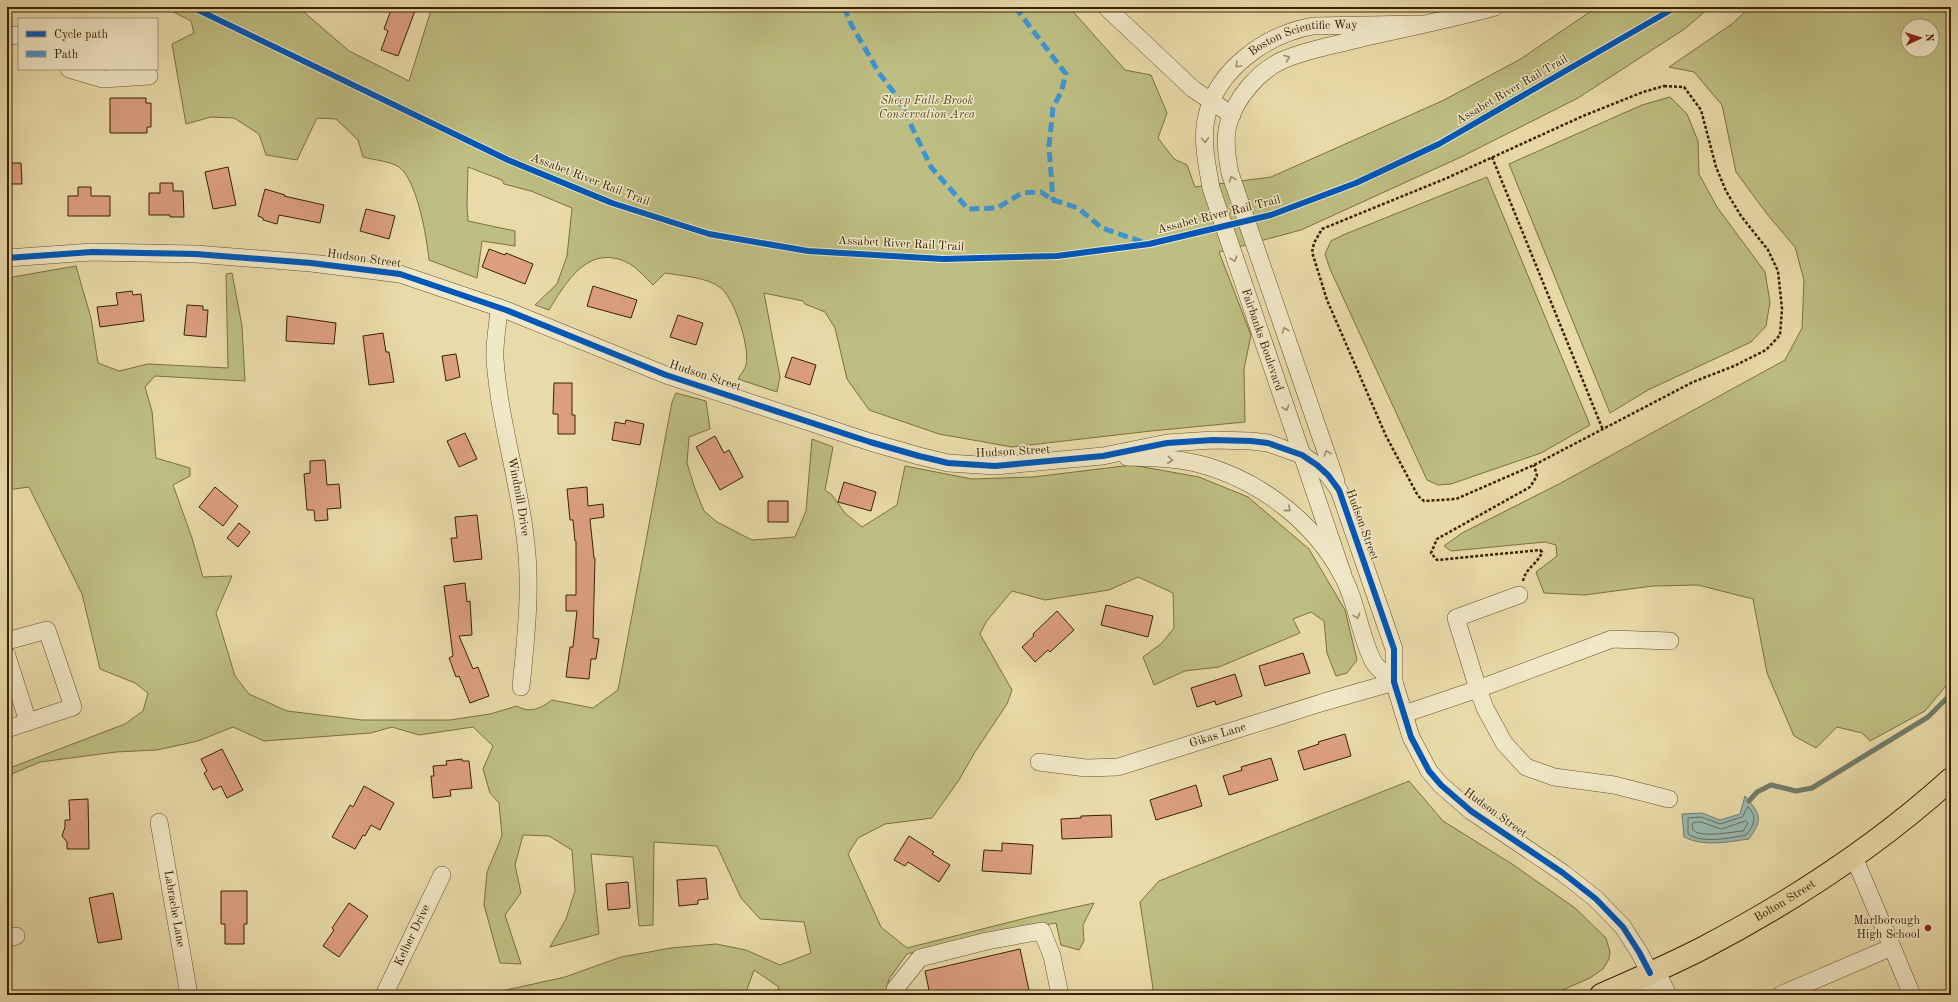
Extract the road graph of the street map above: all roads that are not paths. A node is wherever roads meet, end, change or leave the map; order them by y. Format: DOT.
graph roads {
  1 [pos="1106,7"];
  2 [pos="1494,7"];
  3 [pos="1420,24"];
  4 [pos="18,35"];
  5 [pos="7,36"];
  6 [pos="72,70"];
  7 [pos="149,76"];
  8 [pos="1211,102"];
  9 [pos="1232,115"];
  10 [pos="7,258"];
  11 [pos="499,308"];
  12 [pos="1302,455"];
  13 [pos="1103,456"];
  14 [pos="1339,490"];
  15 [pos="1343,575"];
  16 [pos="1519,595"];
  17 [pos="7,641"];
  18 [pos="1670,641"];
  19 [pos="7,656"];
  20 [pos="11,680"];
  21 [pos="1394,682"];
  22 [pos="522,687"];
  23 [pos="1478,689"];
  24 [pos="1404,714"];
  25 [pos="28,722"];
  26 [pos="7,729"];
  27 [pos="1039,762"];
  28 [pos="1951,779"];
  29 [pos="1669,799"];
  30 [pos="159,822"];
  31 [pos="1853,855"];
  32 [pos="442,876"];
  33 [pos="1892,947"];
  34 [pos="1650,979"];
  35 [pos="189,995"];
  36 [pos="384,995"];
  37 [pos="896,995"];
  38 [pos="1060,995"];
  39 [pos="1601,995"];
  40 [pos="1668,995"];
  41 [pos="1780,995"];
  42 [pos="1912,995"];
  1 -- 8 [label="street"];
  2 -- 3 [label="street, Boston Scientific Way"];
  3 -- 8 [label="street, Boston Scientific Way, one-way"];
  9 -- 3 [label="street, Boston Scientific Way, one-way"];
  4 -- 5 [label="street"];
  6 -- 7 [label="street"];
  8 -- 9 [label="street"];
  8 -- 12 [label="street, Fairbanks Boulevard, one-way"];
  14 -- 9 [label="street, Fairbanks Boulevard, one-way"];
  10 -- 11 [label="street, Hudson Street"];
  11 -- 13 [label="street, Hudson Street"];
  11 -- 22 [label="street, Windmill Drive"];
  12 -- 13 [label="street, Hudson Street"];
  12 -- 14 [label="street, Hudson Street"];
  12 -- 15 [label="street, Fairbanks Boulevard"];
  13 -- 15 [label="street, Hudson Street, one-way"];
  14 -- 21 [label="street, Hudson Street"];
  15 -- 21 [label="street, Hudson Street, one-way"];
  16 -- 23 [label="street"];
  17 -- 25 [label="street"];
  18 -- 23 [label="street"];
  19 -- 20 [label="street"];
  20 -- 25 [label="street"];
  21 -- 24 [label="street, Hudson Street"];
  21 -- 27 [label="street, Gikas Lane"];
  23 -- 24 [label="street"];
  23 -- 29 [label="street"];
  24 -- 34 [label="street, Hudson Street"];
  25 -- 26 [label="street"];
  28 -- 31 [label="main road, Bolton Street"];
  30 -- 35 [label="street, Labrache Lane"];
  31 -- 33 [label="street"];
  31 -- 34 [label="main road, Bolton Street"];
  32 -- 36 [label="street, Kelber Drive"];
  33 -- 41 [label="street"];
  33 -- 42 [label="street"];
  34 -- 39 [label="main road, Bolton Street"];
  34 -- 40 [label="street, Hudson Street"];
  37 -- 38 [label="street"];
}
